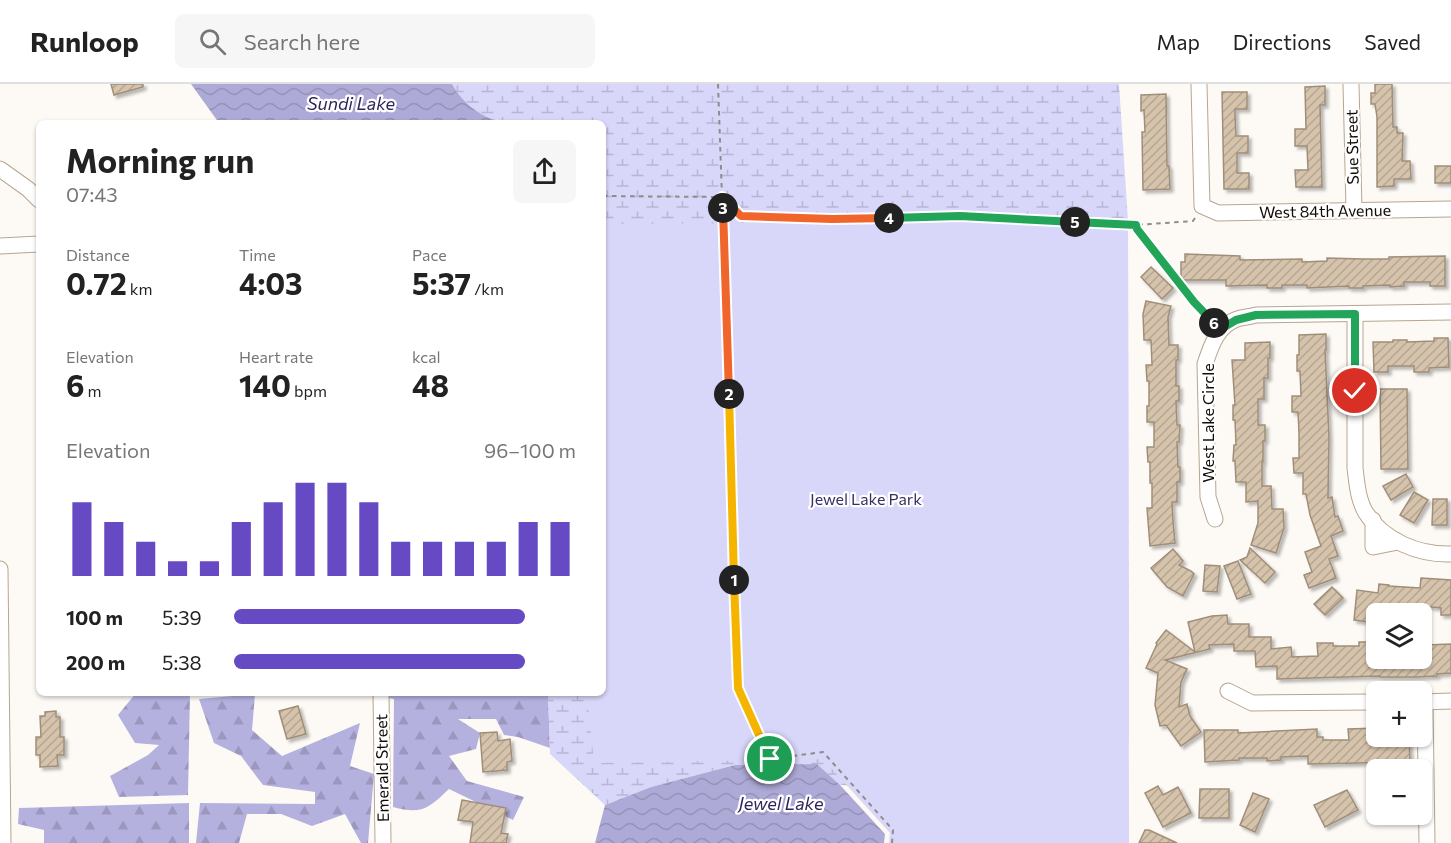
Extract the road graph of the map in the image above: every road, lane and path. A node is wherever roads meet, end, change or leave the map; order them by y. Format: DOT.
graph roads {
  1 [pos="718,84"];
  2 [pos="1199,84"];
  3 [pos="1351,84"];
  4 [pos="0,170"];
  5 [pos="606,196"];
  6 [pos="36,197"];
  7 [pos="722,197"];
  8 [pos="1202,206"];
  9 [pos="1451,209"];
  10 [pos="1354,210"];
  11 [pos="1137,227"];
  12 [pos="36,244"];
  13 [pos="0,246"];
  14 [pos="1451,312"];
  15 [pos="1355,314"];
  16 [pos="1221,329"];
  17 [pos="1215,519"];
  18 [pos="1451,554"];
  19 [pos="0,569"];
  20 [pos="0,610"];
  21 [pos="1228,691"];
  22 [pos="381,696"];
  23 [pos="1451,701"];
  24 [pos="1366,702"];
  25 [pos="1432,702"];
  26 [pos="1425,747"];
  27 [pos="2,788"];
  28 [pos="3,843"];
  29 [pos="383,843"];
  30 [pos="892,843"];
  31 [pos="1427,843"];
  1 -- 7 [label="path"];
  2 -- 8 [label="street"];
  3 -- 10 [label="street, Sue Street"];
  4 -- 6 [label="street"];
  5 -- 7 [label="path"];
  7 -- 11 [label="path"];
  7 -- 30 [label="path"];
  8 -- 10 [label="street, West 84th Avenue"];
  8 -- 11 [label="path"];
  9 -- 10 [label="street, West 84th Avenue"];
  11 -- 16 [label="path"];
  12 -- 13 [label="street"];
  14 -- 15 [label="street"];
  15 -- 16 [label="street"];
  15 -- 18 [label="street"];
  16 -- 17 [label="street, West Lake Circle"];
  19 -- 20 [label="street"];
  20 -- 27 [label="street"];
  21 -- 24 [label="street"];
  22 -- 29 [label="street, Emerald Street"];
  23 -- 25 [label="street"];
  26 -- 31 [label="street"];
  27 -- 28 [label="street"];
}
